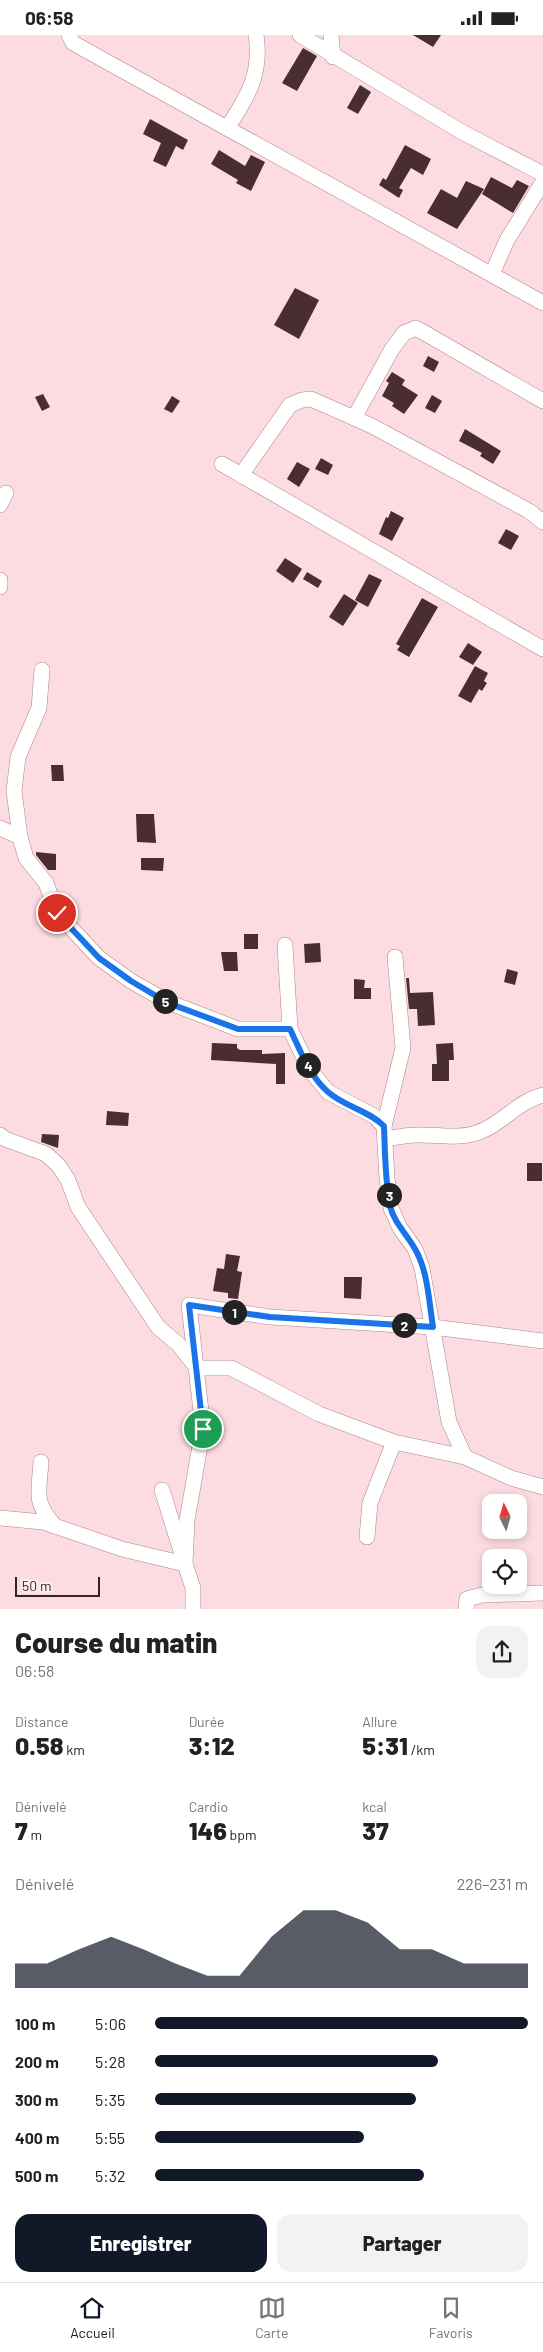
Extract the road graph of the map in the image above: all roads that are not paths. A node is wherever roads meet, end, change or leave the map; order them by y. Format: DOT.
graph roads {
  1 [pos="256,35"];
  2 [pos="300,35"];
  3 [pos="331,35"];
  4 [pos="71,39"];
  5 [pos="333,57"];
  6 [pos="227,128"];
  7 [pos="543,174"];
  8 [pos="543,182"];
  9 [pos="492,275"];
  10 [pos="543,303"];
  11 [pos="543,401"];
  12 [pos="354,418"];
  13 [pos="222,464"];
  14 [pos="241,475"];
  15 [pos="543,522"];
  16 [pos="0,580"];
  17 [pos="0,587"];
  18 [pos="543,649"];
  19 [pos="42,670"];
  20 [pos="0,828"];
  21 [pos="20,837"];
  22 [pos="285,945"];
  23 [pos="395,957"];
  24 [pos="290,1029"];
  25 [pos="543,1095"];
  26 [pos="385,1133"];
  27 [pos="0,1135"];
  28 [pos="433,1327"];
  29 [pos="543,1341"];
  30 [pos="197,1368"];
  31 [pos="394,1442"];
  32 [pos="465,1457"];
  33 [pos="42,1462"];
  34 [pos="543,1487"];
  35 [pos="162,1490"];
  36 [pos="0,1518"];
  37 [pos="56,1528"];
  38 [pos="367,1537"];
  39 [pos="185,1564"];
  40 [pos="194,1588"];
  41 [pos="543,1593"];
  42 [pos="193,1609"];
  43 [pos="203,1609"];
  44 [pos="466,1609"];
  1 -- 6 [label="street"];
  2 -- 5 [label="street"];
  3 -- 5 [label="street"];
  4 -- 6 [label="street"];
  5 -- 7 [label="street"];
  6 -- 9 [label="street"];
  8 -- 9 [label="street"];
  9 -- 10 [label="street"];
  11 -- 12 [label="street"];
  12 -- 14 [label="street"];
  12 -- 15 [label="street"];
  13 -- 14 [label="street"];
  14 -- 18 [label="street"];
  16 -- 17 [label="street"];
  19 -- 21 [label="street"];
  20 -- 21 [label="street"];
  21 -- 24 [label="street"];
  22 -- 24 [label="street"];
  23 -- 26 [label="street"];
  24 -- 26 [label="street"];
  25 -- 26 [label="street"];
  26 -- 28 [label="street"];
  27 -- 30 [label="street"];
  28 -- 29 [label="street"];
  28 -- 30 [label="street"];
  28 -- 32 [label="street"];
  30 -- 31 [label="street"];
  30 -- 39 [label="street"];
  31 -- 32 [label="street"];
  31 -- 38 [label="street"];
  32 -- 34 [label="street"];
  33 -- 37 [label="street"];
  35 -- 39 [label="street"];
  36 -- 37 [label="street"];
  37 -- 39 [label="street"];
  39 -- 40 [label="street"];
  40 -- 42 [label="street"];
  40 -- 43 [label="street"];
  41 -- 44 [label="street"];
}
